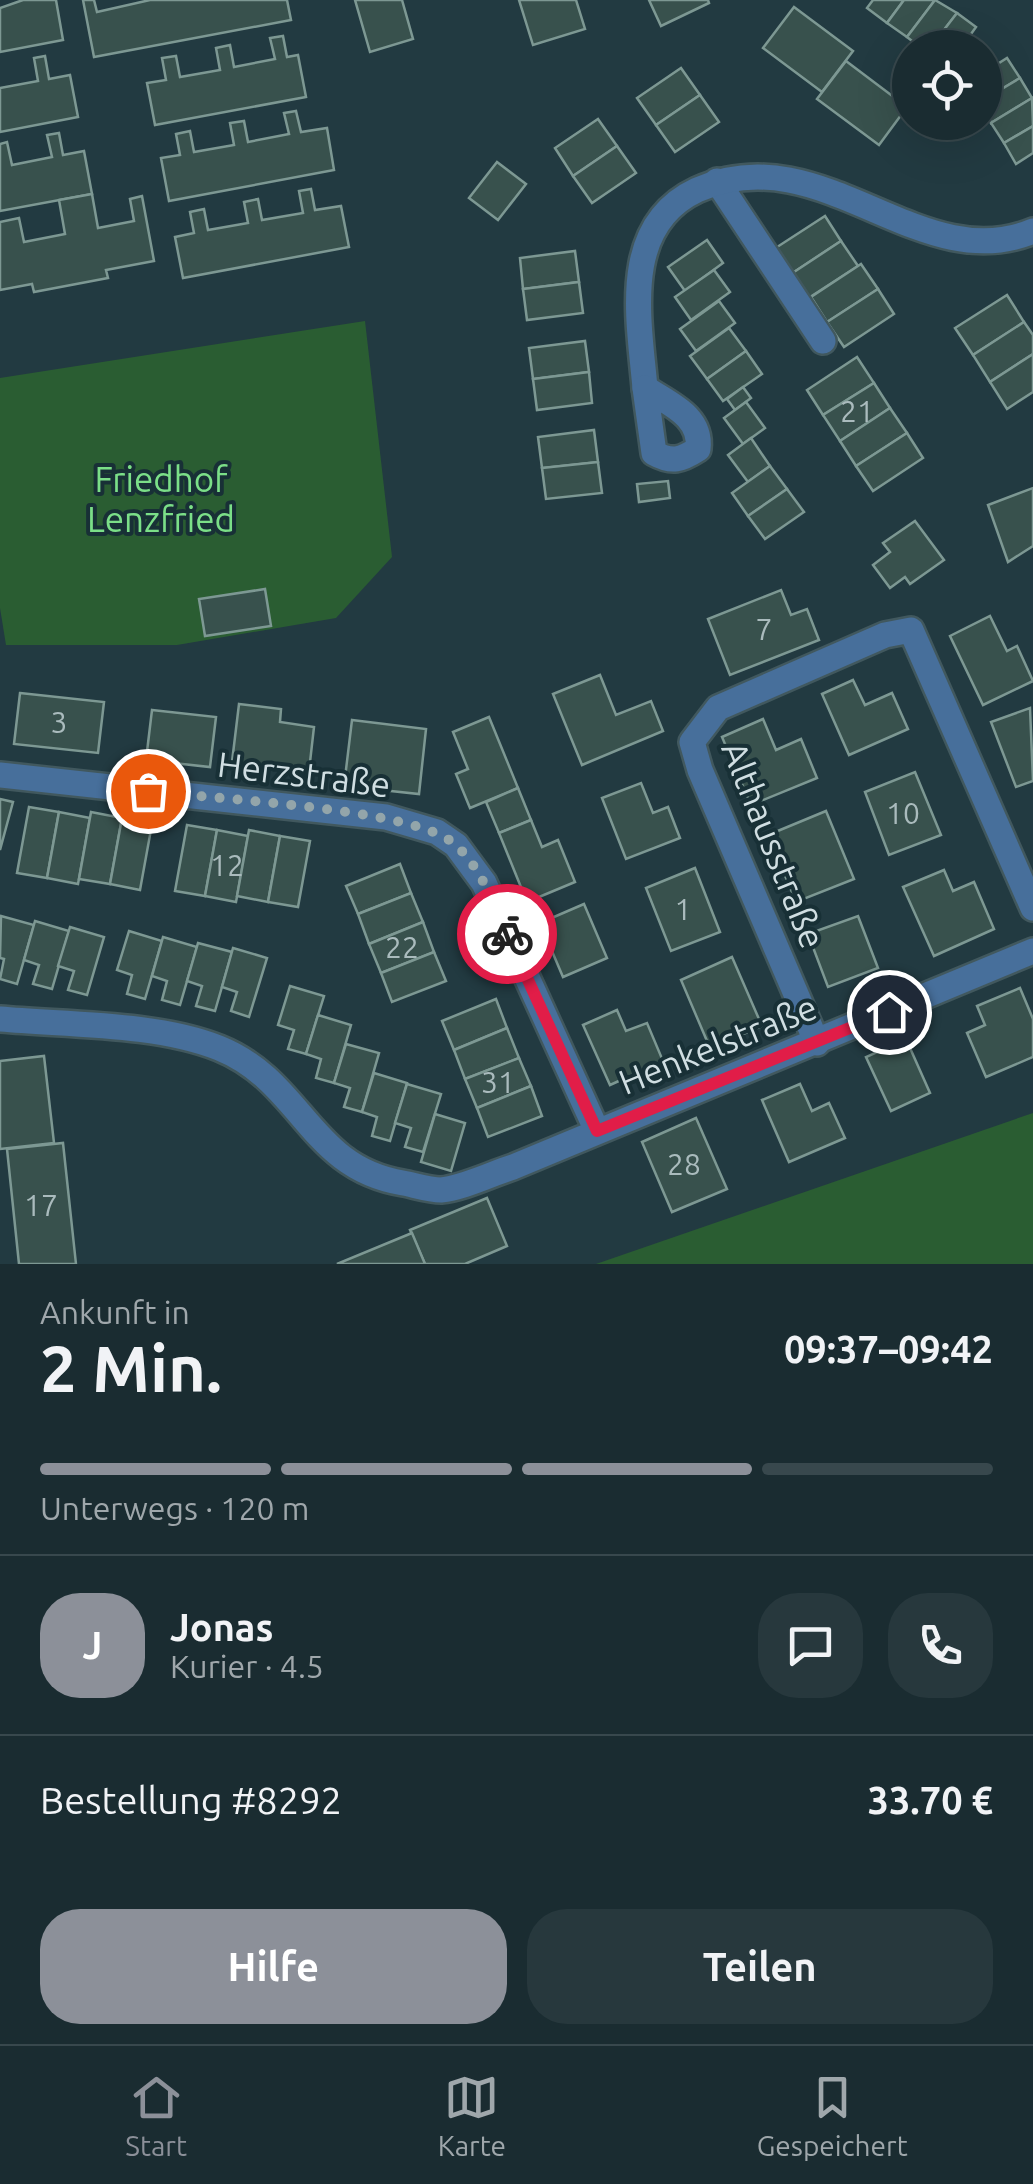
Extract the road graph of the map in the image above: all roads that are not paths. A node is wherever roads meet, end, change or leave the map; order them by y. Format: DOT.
graph roads {
  1 [pos="718,181"];
  2 [pos="1033,231"];
  3 [pos="822,341"];
  4 [pos="645,388"];
  5 [pos="0,774"];
  6 [pos="1033,908"];
  7 [pos="1033,951"];
  8 [pos="0,1019"];
  9 [pos="817,1043"];
  10 [pos="597,1131"];
  1 -- 2 [label="street"];
  1 -- 3 [label="street"];
  1 -- 4 [label="street"];
  5 -- 10 [label="street, Herzstraße"];
  6 -- 9 [label="street, Althausstraße"];
  7 -- 9 [label="street, Henkelstraße"];
  8 -- 10 [label="street, Henkelstraße"];
  9 -- 10 [label="street, Henkelstraße"];
}
